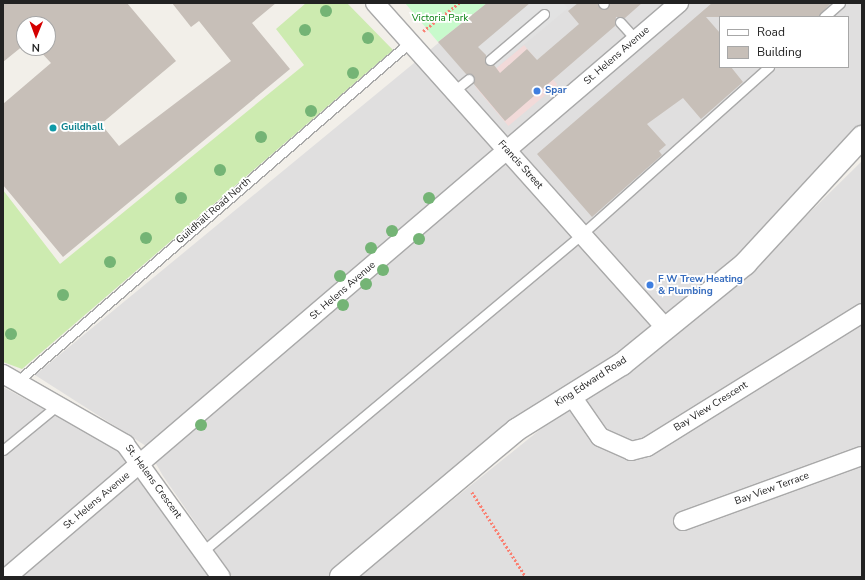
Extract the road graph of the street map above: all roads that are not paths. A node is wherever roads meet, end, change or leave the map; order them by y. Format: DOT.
graph roads {
  1 [pos="375,3"];
  2 [pos="679,3"];
  3 [pos="840,3"];
  4 [pos="544,14"];
  5 [pos="825,16"];
  6 [pos="620,22"];
  7 [pos="636,40"];
  8 [pos="410,42"];
  9 [pos="490,60"];
  10 [pos="767,68"];
  11 [pos="469,79"];
  12 [pos="454,91"];
  13 [pos="862,137"];
  14 [pos="507,150"];
  15 [pos="582,234"];
  16 [pos="862,313"];
  17 [pos="666,328"];
  18 [pos="10,377"];
  19 [pos="571,395"];
  20 [pos="59,404"];
  21 [pos="3,450"];
  22 [pos="862,456"];
  23 [pos="140,464"];
  24 [pos="682,521"];
  25 [pos="203,551"];
  26 [pos="7,577"];
  27 [pos="221,577"];
  28 [pos="341,577"];
  1 -- 8 [label="street, Francis Street"];
  2 -- 7 [label="street, St. Helens Avenue"];
  3 -- 5 [label="lane"];
  4 -- 9 [label="lane"];
  6 -- 7 [label="lane"];
  7 -- 14 [label="street, St. Helens Avenue"];
  8 -- 12 [label="street, Francis Street"];
  8 -- 18 [label="lane, Guildhall Road North"];
  10 -- 15 [label="lane"];
  11 -- 12 [label="lane"];
  12 -- 14 [label="street, Francis Street"];
  13 -- 17 [label="street, King Edward Road"];
  14 -- 15 [label="street, Francis Street"];
  14 -- 23 [label="street, St. Helens Avenue"];
  15 -- 17 [label="street, Francis Street"];
  15 -- 25 [label="lane"];
  16 -- 19 [label="street, Bay View Crescent"];
  17 -- 19 [label="street, King Edward Road"];
  18 -- 20 [label="street, St. Helens Crescent"];
  19 -- 28 [label="street, King Edward Road"];
  20 -- 21 [label="lane"];
  20 -- 23 [label="street, St. Helens Crescent"];
  22 -- 24 [label="street, Bay View Terrace"];
  23 -- 25 [label="street, St. Helens Crescent"];
  23 -- 26 [label="street, St. Helens Avenue"];
  25 -- 27 [label="street, St. Helens Crescent"];
}
